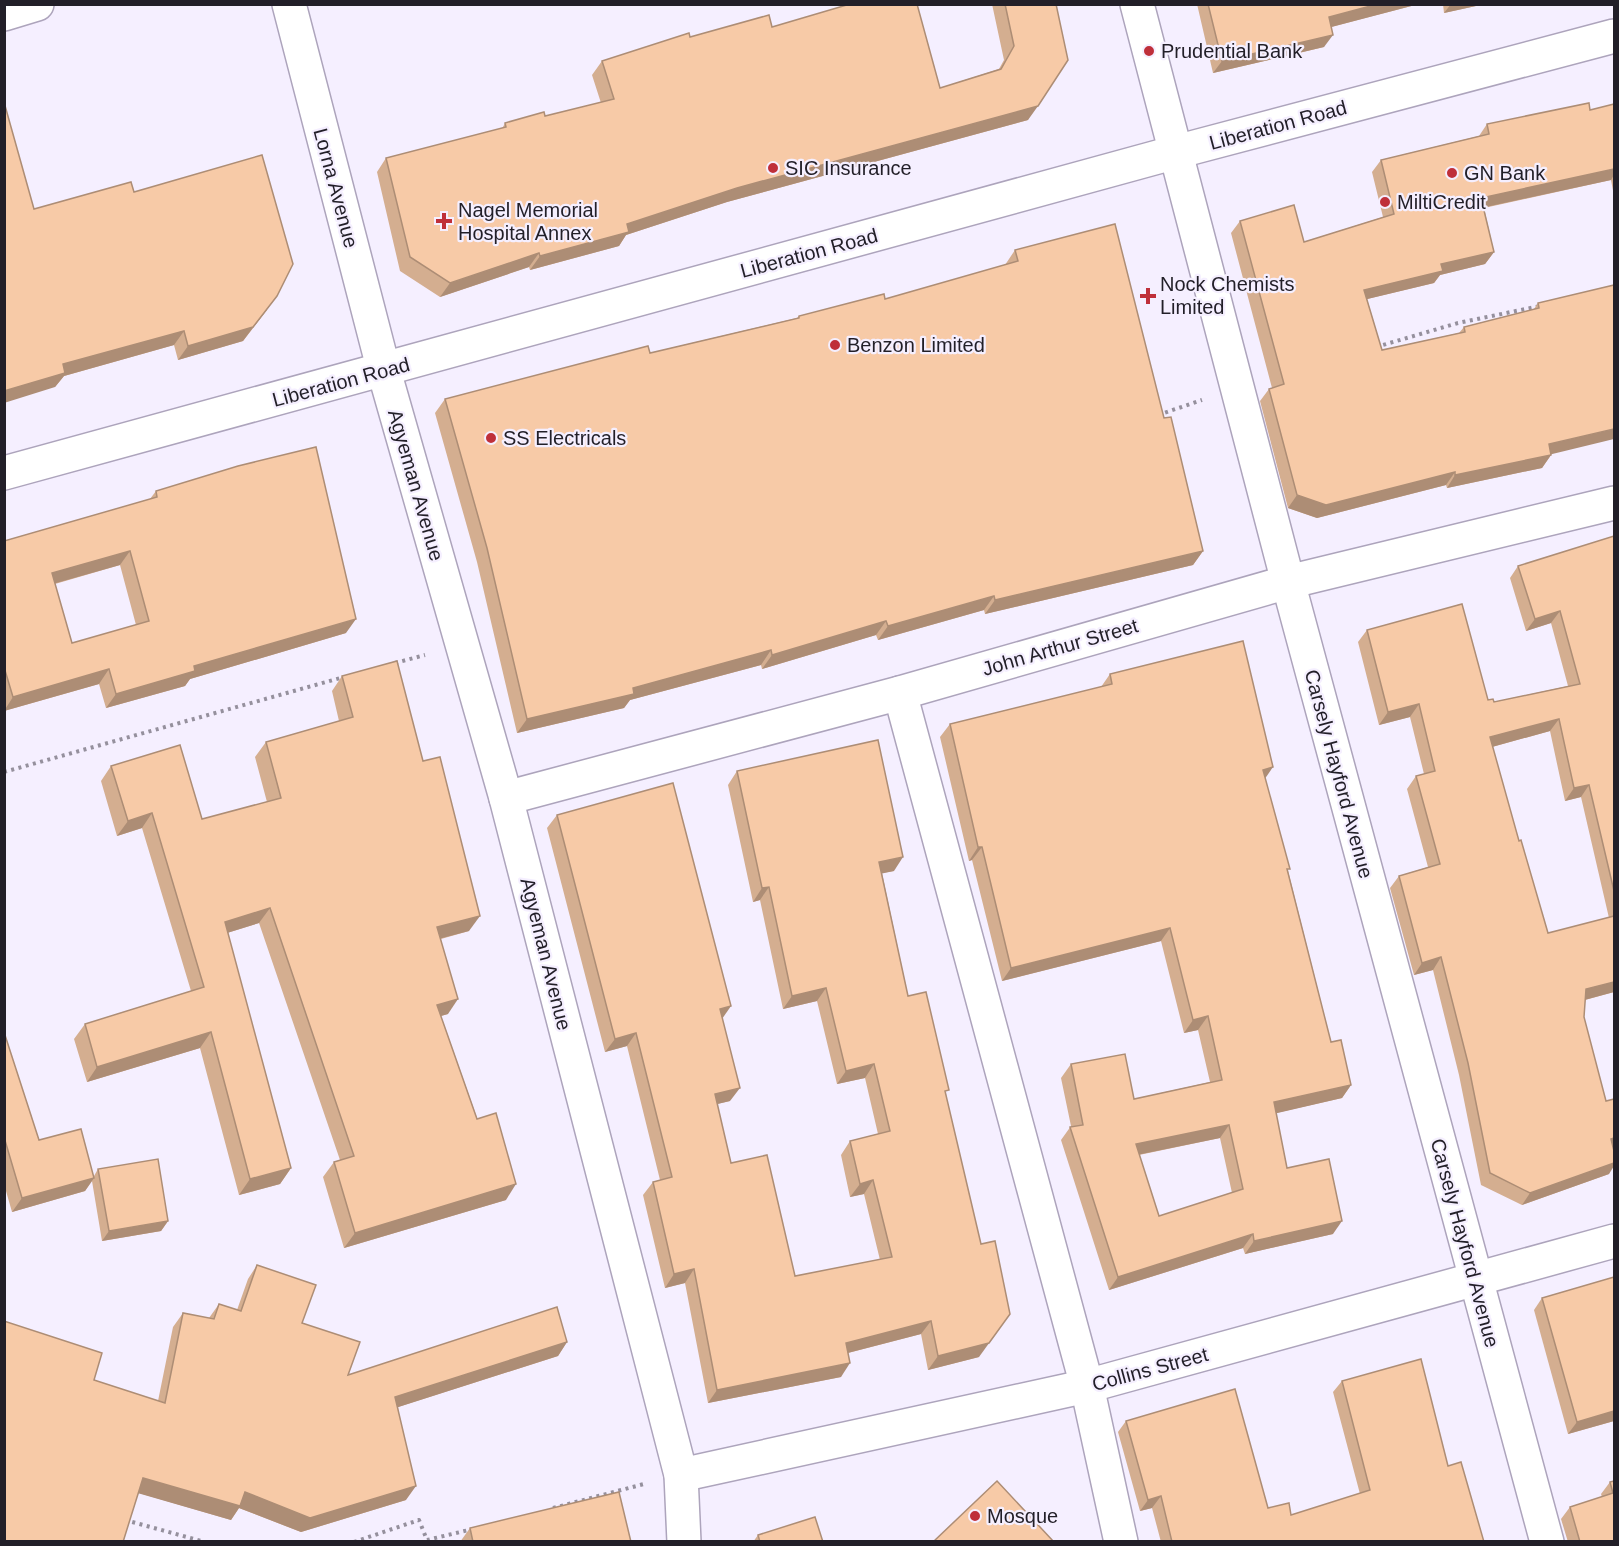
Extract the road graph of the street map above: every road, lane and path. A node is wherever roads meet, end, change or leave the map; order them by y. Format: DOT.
graph roads {
  1 [pos="37,4"];
  2 [pos="289,4"];
  3 [pos="1137,4"];
  4 [pos="4,14"];
  5 [pos="1614,36"];
  6 [pos="1176,152"];
  7 [pos="1548,304"];
  8 [pos="1368,350"];
  9 [pos="384,370"];
  10 [pos="1239,389"];
  11 [pos="1154,416"];
  12 [pos="4,473"];
  13 [pos="1614,503"];
  14 [pos="1288,582"];
  15 [pos="461,645"];
  16 [pos="387,666"];
  17 [pos="355,675"];
  18 [pos="900,693"];
  19 [pos="4,772"];
  20 [pos="506,798"];
  21 [pos="1614,1242"];
  22 [pos="1474,1281"];
  23 [pos="1088,1386"];
  24 [pos="681,1475"];
  25 [pos="543,1510"];
  26 [pos="122,1519"];
  27 [pos="474,1528"];
  28 [pos="205,1542"];
  29 [pos="354,1542"];
  30 [pos="684,1542"];
  31 [pos="1122,1542"];
  32 [pos="1547,1542"];
  1 -- 4 [label="street"];
  2 -- 9 [label="street, Lorna Avenue"];
  3 -- 6 [label="street, Carsely Hayford Avenue"];
  5 -- 6 [label="street, Liberation Road"];
  6 -- 9 [label="street, Liberation Road"];
  6 -- 10 [label="street, Carsely Hayford Avenue"];
  7 -- 8 [label="path"];
  9 -- 12 [label="street, Liberation Road"];
  9 -- 15 [label="street, Agyeman Avenue"];
  10 -- 11 [label="path"];
  10 -- 14 [label="street, Carsely Hayford Avenue"];
  13 -- 14 [label="street, John Arthur Street"];
  14 -- 18 [label="street, John Arthur Street"];
  14 -- 22 [label="street, Carsely Hayford Avenue"];
  15 -- 16 [label="path"];
  15 -- 20 [label="street, Agyeman Avenue"];
  17 -- 19 [label="path"];
  18 -- 20 [label="street, John Arthur Street"];
  18 -- 23 [label="street"];
  20 -- 24 [label="street, Agyeman Avenue"];
  21 -- 22 [label="street, Collins Street"];
  22 -- 23 [label="street, Collins Street"];
  22 -- 32 [label="street, Carsely Hayford Avenue"];
  23 -- 24 [label="street, Collins Street"];
  23 -- 31 [label="street"];
  24 -- 25 [label="path"];
  24 -- 30 [label="street, Agyeman Avenue"];
  26 -- 28 [label="path"];
  27 -- 29 [label="path"];
}
